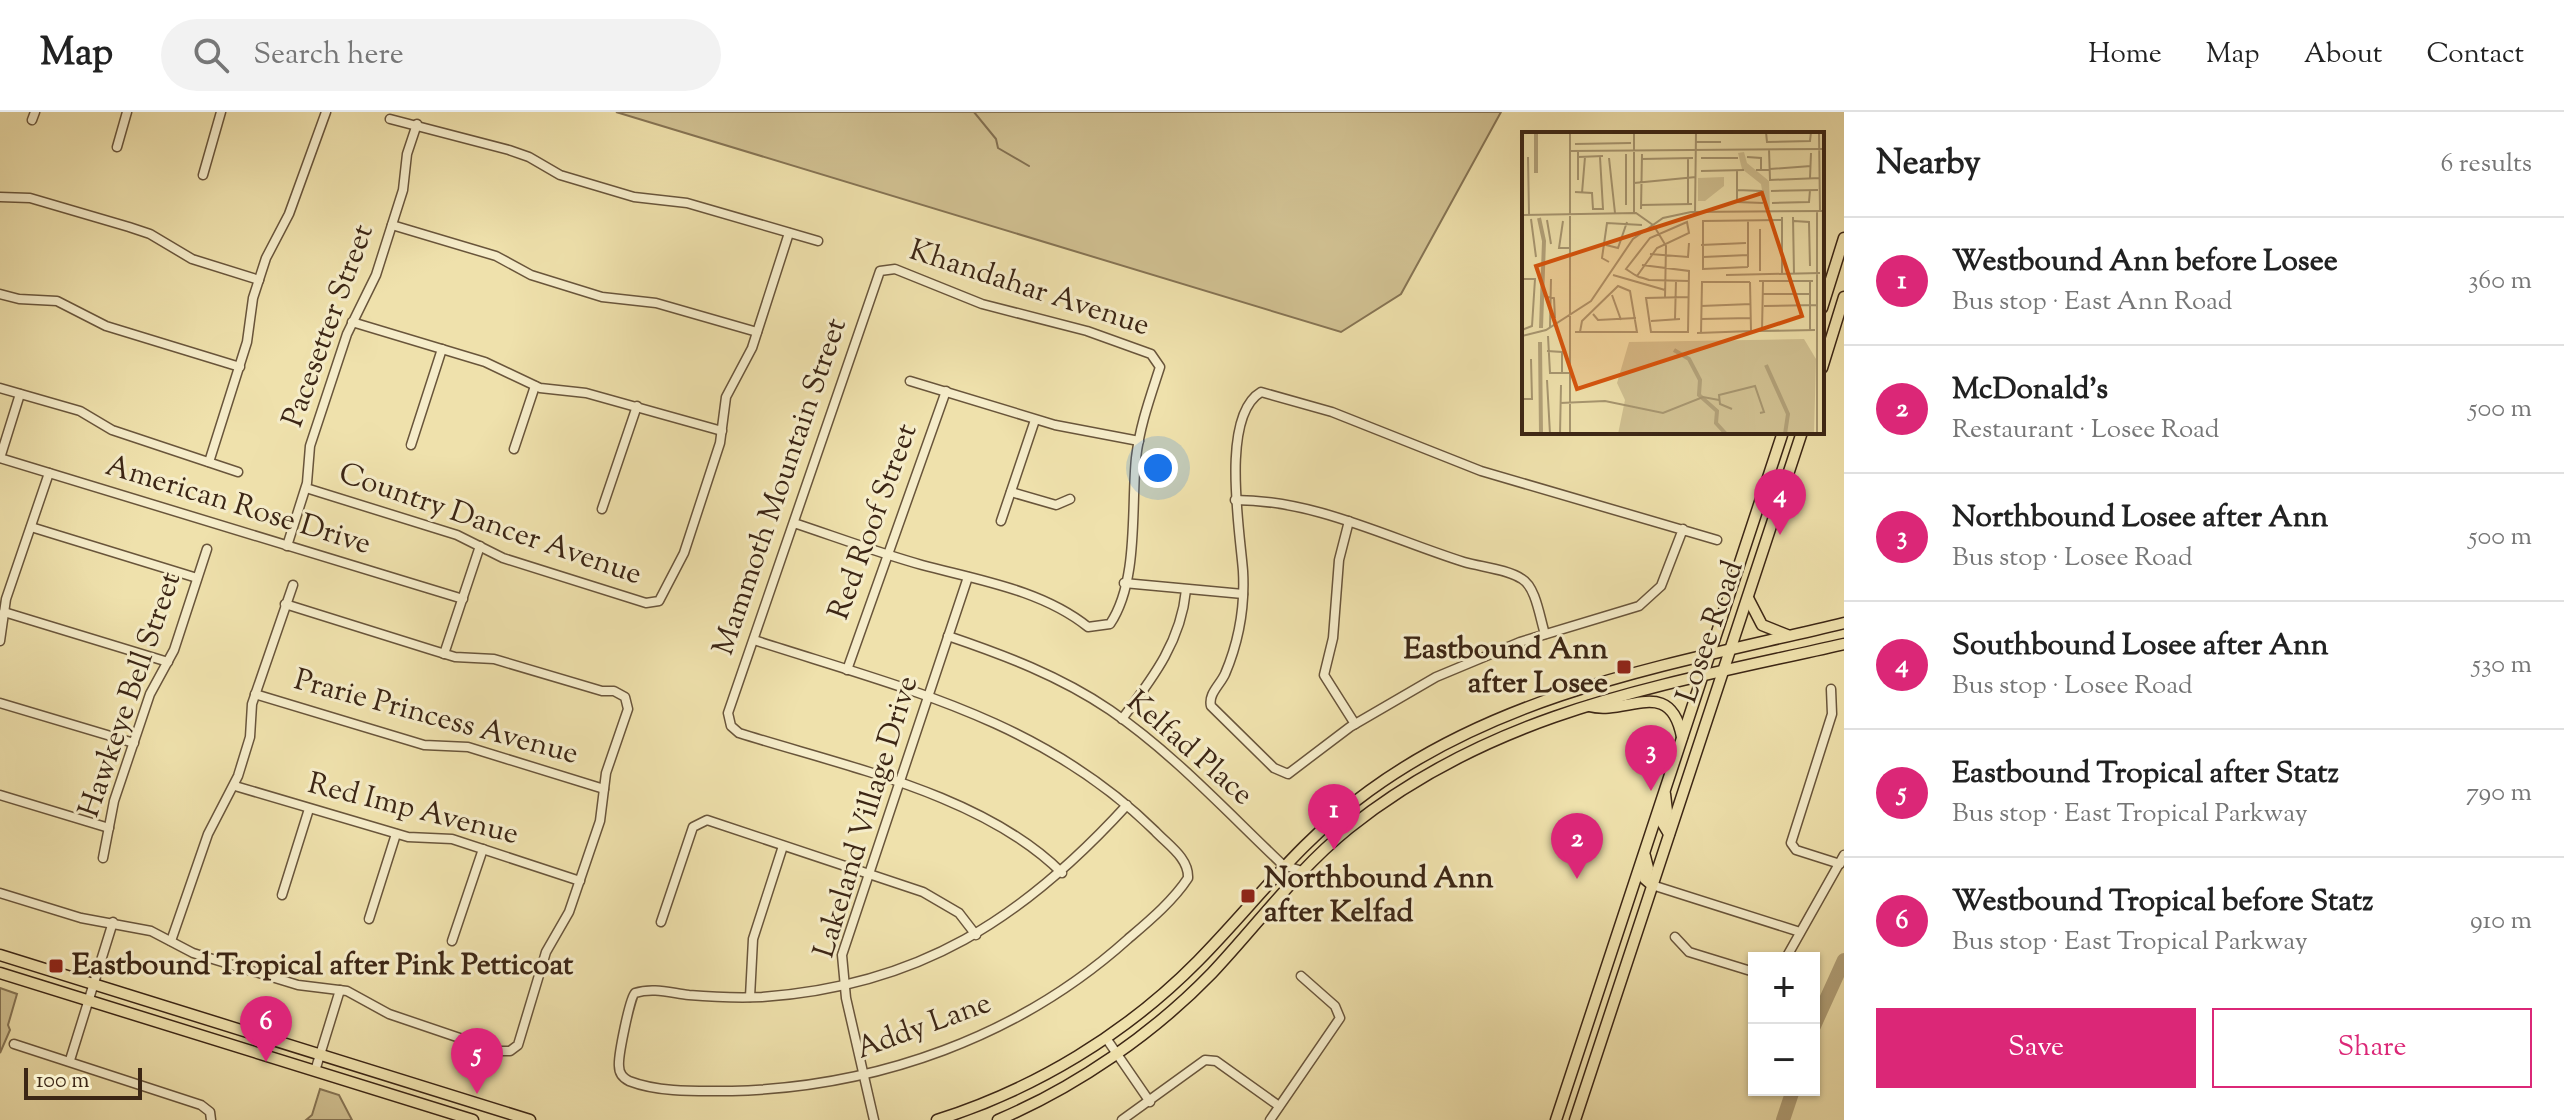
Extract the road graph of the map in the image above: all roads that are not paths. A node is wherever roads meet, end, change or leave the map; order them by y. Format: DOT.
graph roads {
  1 [pos="127,112"];
  2 [pos="221,112"];
  3 [pos="326,112"];
  4 [pos="390,119"];
  5 [pos="417,124"];
  6 [pos="117,147"];
  7 [pos="203,175"];
  8 [pos="0,197"];
  9 [pos="392,225"];
  10 [pos="789,233"];
  11 [pos="818,241"];
  12 [pos="1843,242"];
  13 [pos="885,269"];
  14 [pos="259,280"];
  15 [pos="0,294"];
  16 [pos="1844,297"];
  17 [pos="1824,302"];
  18 [pos="352,322"];
  19 [pos="757,332"];
  20 [pos="442,349"];
  21 [pos="1824,362"];
  22 [pos="240,367"];
  23 [pos="910,381"];
  24 [pos="535,386"];
  25 [pos="0,388"];
  26 [pos="946,391"];
  27 [pos="20,394"];
  28 [pos="637,406"];
  29 [pos="1035,420"];
  30 [pos="722,431"];
  31 [pos="1782,434"];
  32 [pos="1801,434"];
  33 [pos="1139,441"];
  34 [pos="411,445"];
  35 [pos="514,449"];
  36 [pos="0,458"];
  37 [pos="209,462"];
  38 [pos="238,472"];
  39 [pos="49,473"];
  40 [pos="306,488"];
  41 [pos="1011,492"];
  42 [pos="1070,499"];
  43 [pos="1235,500"];
  44 [pos="602,509"];
  45 [pos="1001,521"];
  46 [pos="1349,521"];
  47 [pos="794,523"];
  48 [pos="31,527"];
  49 [pos="1683,529"];
  50 [pos="1717,540"];
  51 [pos="287,546"];
  52 [pos="480,546"];
  53 [pos="207,549"];
  54 [pos="891,554"];
  55 [pos="968,577"];
  56 [pos="197,578"];
  57 [pos="1124,583"];
  58 [pos="293,585"];
  59 [pos="1186,590"];
  60 [pos="1243,594"];
  61 [pos="1748,598"];
  62 [pos="463,599"];
  63 [pos="285,604"];
  64 [pos="4,612"];
  65 [pos="1844,623"];
  66 [pos="1545,634"];
  67 [pos="948,636"];
  68 [pos="1791,636"];
  69 [pos="754,640"];
  70 [pos="0,641"];
  71 [pos="1844,644"];
  72 [pos="1730,651"];
  73 [pos="444,654"];
  74 [pos="1709,656"];
  75 [pos="168,662"];
  76 [pos="847,670"];
  77 [pos="1722,673"];
  78 [pos="1701,678"];
  79 [pos="1831,689"];
  80 [pos="255,694"];
  81 [pos="928,697"];
  82 [pos="0,703"];
  83 [pos="1587,706"];
  84 [pos="1122,719"];
  85 [pos="1488,722"];
  86 [pos="1355,724"];
  87 [pos="1682,737"];
  88 [pos="1495,738"];
  89 [pos="134,743"];
  90 [pos="900,785"];
  91 [pos="235,786"];
  92 [pos="604,789"];
  93 [pos="1664,792"];
  94 [pos="0,795"];
  95 [pos="1127,805"];
  96 [pos="309,809"];
  97 [pos="109,828"];
  98 [pos="396,834"];
  99 [pos="1669,834"];
  100 [pos="783,846"];
  101 [pos="483,849"];
  102 [pos="1645,854"];
  103 [pos="103,858"];
  104 [pos="1842,859"];
  105 [pos="1283,865"];
  106 [pos="1302,871"];
  107 [pos="1062,873"];
  108 [pos="871,874"];
  109 [pos="580,881"];
  110 [pos="1652,885"];
  111 [pos="0,893"];
  112 [pos="282,895"];
  113 [pos="369,919"];
  114 [pos="113,922"];
  115 [pos="661,922"];
  116 [pos="1800,932"];
  117 [pos="976,935"];
  118 [pos="1675,937"];
  119 [pos="171,941"];
  120 [pos="452,941"];
  121 [pos="1789,952"];
  122 [pos="0,955"];
  123 [pos="1748,970"];
  124 [pos="0,973"];
  125 [pos="1301,976"];
  126 [pos="844,986"];
  127 [pos="340,990"];
  128 [pos="91,992"];
  129 [pos="750,997"];
  130 [pos="1106,1038"];
  131 [pos="14,1044"];
  132 [pos="1116,1053"];
  133 [pos="320,1054"];
  134 [pos="70,1060"];
  135 [pos="315,1071"];
  136 [pos="863,1076"];
  137 [pos="1150,1102"];
  138 [pos="1279,1106"];
  139 [pos="210,1116"];
  140 [pos="473,1120"];
  141 [pos="530,1120"];
  142 [pos="874,1120"];
  143 [pos="937,1120"];
  144 [pos="998,1120"];
  145 [pos="1122,1120"];
  146 [pos="1270,1120"];
  147 [pos="1556,1120"];
  148 [pos="1575,1120"];
  1 -- 6 [label="street"];
  2 -- 7 [label="street"];
  3 -- 14 [label="street"];
  4 -- 5 [label="street"];
  5 -- 9 [label="street, Pacesetter Street"];
  5 -- 10 [label="street"];
  8 -- 14 [label="street"];
  9 -- 18 [label="street, Pacesetter Street"];
  9 -- 19 [label="street"];
  10 -- 11 [label="street"];
  10 -- 19 [label="street"];
  12 -- 17 [label="main road"];
  13 -- 33 [label="street, Khandahar Avenue"];
  13 -- 47 [label="street, Mammoth Mountain Street"];
  14 -- 22 [label="street"];
  15 -- 22 [label="street"];
  16 -- 21 [label="main road"];
  18 -- 20 [label="street"];
  18 -- 40 [label="street, Pacesetter Street"];
  19 -- 30 [label="street"];
  20 -- 24 [label="street"];
  20 -- 34 [label="street"];
  22 -- 37 [label="street"];
  23 -- 26 [label="street"];
  24 -- 28 [label="street"];
  24 -- 35 [label="street"];
  25 -- 27 [label="street"];
  26 -- 29 [label="street"];
  26 -- 54 [label="street, Red Roof Street"];
  27 -- 36 [label="street"];
  27 -- 37 [label="street"];
  28 -- 30 [label="street"];
  28 -- 44 [label="street"];
  29 -- 33 [label="street"];
  29 -- 41 [label="street"];
  30 -- 52 [label="street, Country Dancer Avenue"];
  31 -- 74 [label="main road, Losee Road"];
  32 -- 61 [label="main road, Losee Road"];
  33 -- 57 [label="street"];
  36 -- 39 [label="street, American Rose Drive"];
  37 -- 38 [label="street"];
  39 -- 48 [label="street"];
  39 -- 51 [label="street, American Rose Drive"];
  40 -- 51 [label="street, Pacesetter Street"];
  40 -- 52 [label="street, Country Dancer Avenue"];
  41 -- 42 [label="street"];
  41 -- 45 [label="street"];
  43 -- 46 [label="street"];
  43 -- 49 [label="street"];
  43 -- 60 [label="street"];
  46 -- 66 [label="street"];
  46 -- 86 [label="street"];
  47 -- 54 [label="street"];
  47 -- 69 [label="street, Mammoth Mountain Street"];
  48 -- 56 [label="street"];
  48 -- 64 [label="street"];
  49 -- 50 [label="street"];
  49 -- 66 [label="street"];
  51 -- 62 [label="street, American Rose Drive"];
  52 -- 62 [label="street"];
  53 -- 56 [label="street, Hawkeye Bell Street"];
  54 -- 55 [label="street"];
  54 -- 76 [label="street, Red Roof Street"];
  55 -- 57 [label="street"];
  55 -- 67 [label="street, Lakeland Village Drive"];
  56 -- 75 [label="street, Hawkeye Bell Street"];
  57 -- 59 [label="street"];
  58 -- 63 [label="street"];
  59 -- 60 [label="street"];
  59 -- 84 [label="street"];
  60 -- 86 [label="street"];
  61 -- 68 [label="main road"];
  61 -- 72 [label="main road, Losee Road"];
  62 -- 73 [label="street"];
  63 -- 73 [label="street"];
  63 -- 80 [label="street"];
  64 -- 70 [label="street"];
  64 -- 75 [label="street"];
  65 -- 68 [label="main road"];
  66 -- 86 [label="street"];
  67 -- 81 [label="street, Lakeland Village Drive"];
  67 -- 84 [label="street, Kelfad Place"];
  68 -- 72 [label="main road"];
  69 -- 76 [label="street"];
  69 -- 90 [label="street, Mammoth Mountain Street"];
  71 -- 77 [label="main road"];
  72 -- 74 [label="main road"];
  72 -- 77 [label="main road, Losee Road"];
  73 -- 92 [label="street"];
  74 -- 78 [label="main road, Losee Road"];
  74 -- 85 [label="main road"];
  75 -- 89 [label="street, Hawkeye Bell Street"];
  76 -- 81 [label="street"];
  77 -- 78 [label="main road"];
  77 -- 99 [label="main road, Losee Road"];
  78 -- 83 [label="main road"];
  78 -- 87 [label="main road, Losee Road"];
  79 -- 104 [label="street"];
  80 -- 91 [label="street"];
  80 -- 92 [label="street, Prarie Princess Avenue"];
  81 -- 90 [label="street, Lakeland Village Drive"];
  81 -- 95 [label="street"];
  82 -- 89 [label="street"];
  83 -- 87 [label="main road"];
  83 -- 88 [label="main road"];
  84 -- 105 [label="street, Kelfad Place"];
  85 -- 88 [label="main road"];
  85 -- 105 [label="main road"];
  87 -- 93 [label="main road, Losee Road"];
  88 -- 106 [label="main road"];
  89 -- 97 [label="street, Hawkeye Bell Street"];
  90 -- 107 [label="street"];
  90 -- 108 [label="street, Lakeland Village Drive"];
  91 -- 96 [label="street, Red Imp Avenue"];
  91 -- 119 [label="street"];
  92 -- 109 [label="street"];
  93 -- 99 [label="main road"];
  93 -- 102 [label="main road, Losee Road"];
  94 -- 97 [label="street"];
  95 -- 107 [label="street"];
  95 -- 136 [label="street, Addy Lane"];
  96 -- 98 [label="street, Red Imp Avenue"];
  96 -- 112 [label="street"];
  97 -- 103 [label="street, Hawkeye Bell Street"];
  98 -- 101 [label="street, Red Imp Avenue"];
  98 -- 113 [label="street"];
  99 -- 110 [label="main road, Losee Road"];
  100 -- 108 [label="street"];
  100 -- 115 [label="street"];
  100 -- 129 [label="street"];
  101 -- 109 [label="street, Red Imp Avenue"];
  101 -- 120 [label="street"];
  102 -- 110 [label="main road"];
  102 -- 147 [label="main road, Losee Road"];
  104 -- 116 [label="street"];
  105 -- 106 [label="street, Kelfad Place"];
  105 -- 130 [label="main road"];
  106 -- 132 [label="main road"];
  107 -- 117 [label="street"];
  108 -- 117 [label="street"];
  108 -- 126 [label="street, Lakeland Village Drive"];
  109 -- 127 [label="street"];
  110 -- 116 [label="street"];
  110 -- 148 [label="main road, Losee Road"];
  111 -- 114 [label="street"];
  114 -- 119 [label="street"];
  114 -- 128 [label="street"];
  116 -- 121 [label="street"];
  117 -- 126 [label="street"];
  118 -- 123 [label="street"];
  119 -- 127 [label="street"];
  122 -- 128 [label="main road"];
  124 -- 128 [label="main road"];
  125 -- 138 [label="street"];
  126 -- 129 [label="street"];
  126 -- 136 [label="street, Lakeland Village Drive"];
  127 -- 133 [label="street"];
  128 -- 133 [label="main road"];
  128 -- 134 [label="street"];
  128 -- 135 [label="main road"];
  129 -- 136 [label="street, Addy Lane"];
  130 -- 132 [label="street"];
  130 -- 143 [label="main road"];
  131 -- 134 [label="street"];
  132 -- 137 [label="street"];
  132 -- 144 [label="main road"];
  133 -- 135 [label="street"];
  133 -- 141 [label="main road"];
  134 -- 139 [label="street"];
  135 -- 140 [label="main road"];
  136 -- 142 [label="street, Lakeland Village Drive"];
  137 -- 138 [label="street"];
  137 -- 145 [label="street"];
  138 -- 146 [label="street"];
}
